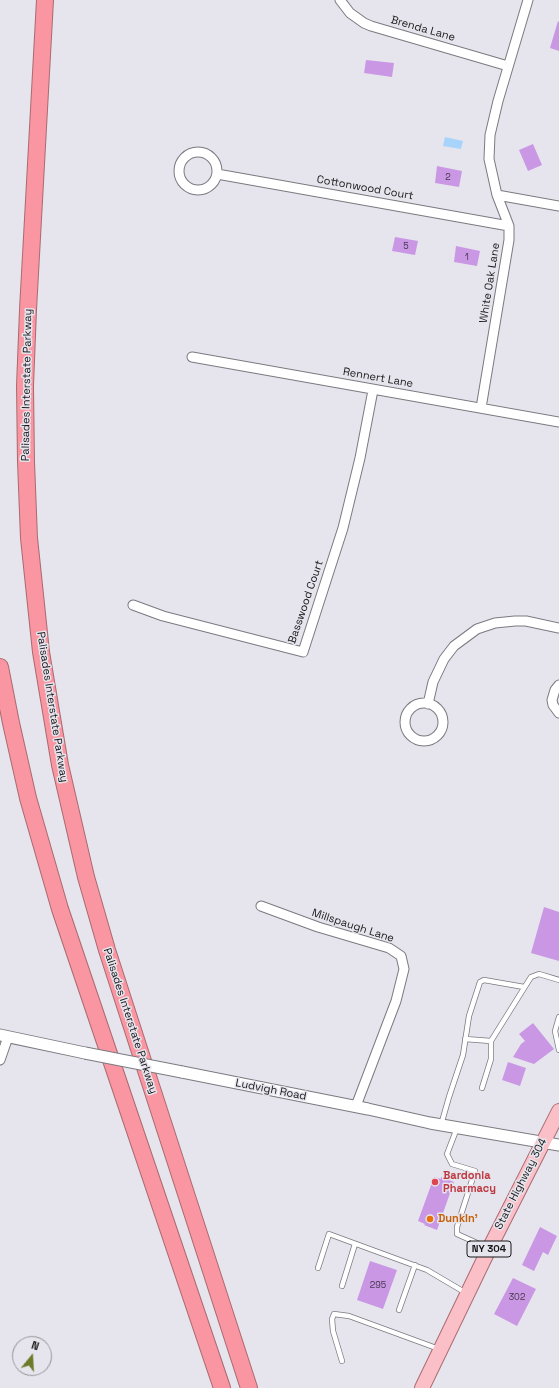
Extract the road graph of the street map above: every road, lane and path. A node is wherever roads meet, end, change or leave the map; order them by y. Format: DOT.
graph roads {
  1 [pos="45,0"];
  2 [pos="340,0"];
  3 [pos="528,0"];
  4 [pos="508,66"];
  5 [pos="217,174"];
  6 [pos="497,195"];
  7 [pos="559,206"];
  8 [pos="509,226"];
  9 [pos="192,357"];
  10 [pos="373,390"];
  11 [pos="481,408"];
  12 [pos="559,422"];
  13 [pos="133,605"];
  14 [pos="559,628"];
  15 [pos="0,667"];
  16 [pos="559,685"];
  17 [pos="428,704"];
  18 [pos="559,713"];
  19 [pos="261,906"];
  20 [pos="559,980"];
  21 [pos="524,988"];
  22 [pos="559,1017"];
  23 [pos="4,1036"];
  24 [pos="466,1039"];
  25 [pos="491,1041"];
  26 [pos="559,1050"];
  27 [pos="0,1060"];
  28 [pos="482,1088"];
  29 [pos="356,1106"];
  30 [pos="559,1111"];
  31 [pos="441,1125"];
  32 [pos="457,1128"];
  33 [pos="542,1143"];
  34 [pos="559,1145"];
  35 [pos="355,1244"];
  36 [pos="489,1249"];
  37 [pos="414,1265"];
  38 [pos="318,1268"];
  39 [pos="342,1286"];
  40 [pos="467,1294"];
  41 [pos="399,1310"];
  42 [pos="440,1350"];
  43 [pos="342,1361"];
  44 [pos="222,1388"];
  45 [pos="248,1388"];
  46 [pos="422,1388"];
  1 -- 45 [label="highway, Palisades Interstate Parkway"];
  2 -- 4 [label="street, Brenda Lane"];
  3 -- 4 [label="street, White Oak Lane"];
  4 -- 6 [label="street, White Oak Lane"];
  5 -- 5 [label="street"];
  5 -- 8 [label="street, Cottonwood Court"];
  6 -- 7 [label="street"];
  6 -- 8 [label="street, White Oak Lane"];
  8 -- 11 [label="street, White Oak Lane"];
  9 -- 10 [label="street, Rennert Lane"];
  10 -- 11 [label="street, Rennert Lane"];
  10 -- 13 [label="street, Basswood Court"];
  11 -- 12 [label="street, Rennert Lane"];
  14 -- 17 [label="street"];
  15 -- 44 [label="highway"];
  16 -- 18 [label="street"];
  17 -- 17 [label="street"];
  19 -- 29 [label="street, Millspaugh Lane"];
  20 -- 21 [label="lane"];
  21 -- 24 [label="lane"];
  21 -- 25 [label="lane"];
  22 -- 26 [label="lane"];
  23 -- 27 [label="street"];
  23 -- 29 [label="street, Ludvigh Road, bridge"];
  24 -- 25 [label="lane"];
  24 -- 31 [label="lane"];
  25 -- 28 [label="lane"];
  29 -- 31 [label="street, Ludvigh Road"];
  30 -- 33 [label="main road, State Highway 304 / NY 304"];
  31 -- 32 [label="street, Ludvigh Road"];
  32 -- 33 [label="street, Ludvigh Road"];
  32 -- 36 [label="lane"];
  33 -- 34 [label="street, Ludvigh Road"];
  33 -- 36 [label="main road, State Highway 304 / NY 304"];
  35 -- 37 [label="lane"];
  35 -- 38 [label="lane"];
  35 -- 39 [label="lane"];
  36 -- 40 [label="main road, State Highway 304 / NY 304"];
  37 -- 40 [label="lane"];
  37 -- 41 [label="lane"];
  40 -- 42 [label="main road, State Highway 304 / NY 304"];
  42 -- 43 [label="lane"];
  42 -- 46 [label="main road, State Highway 304 / NY 304"];
}
